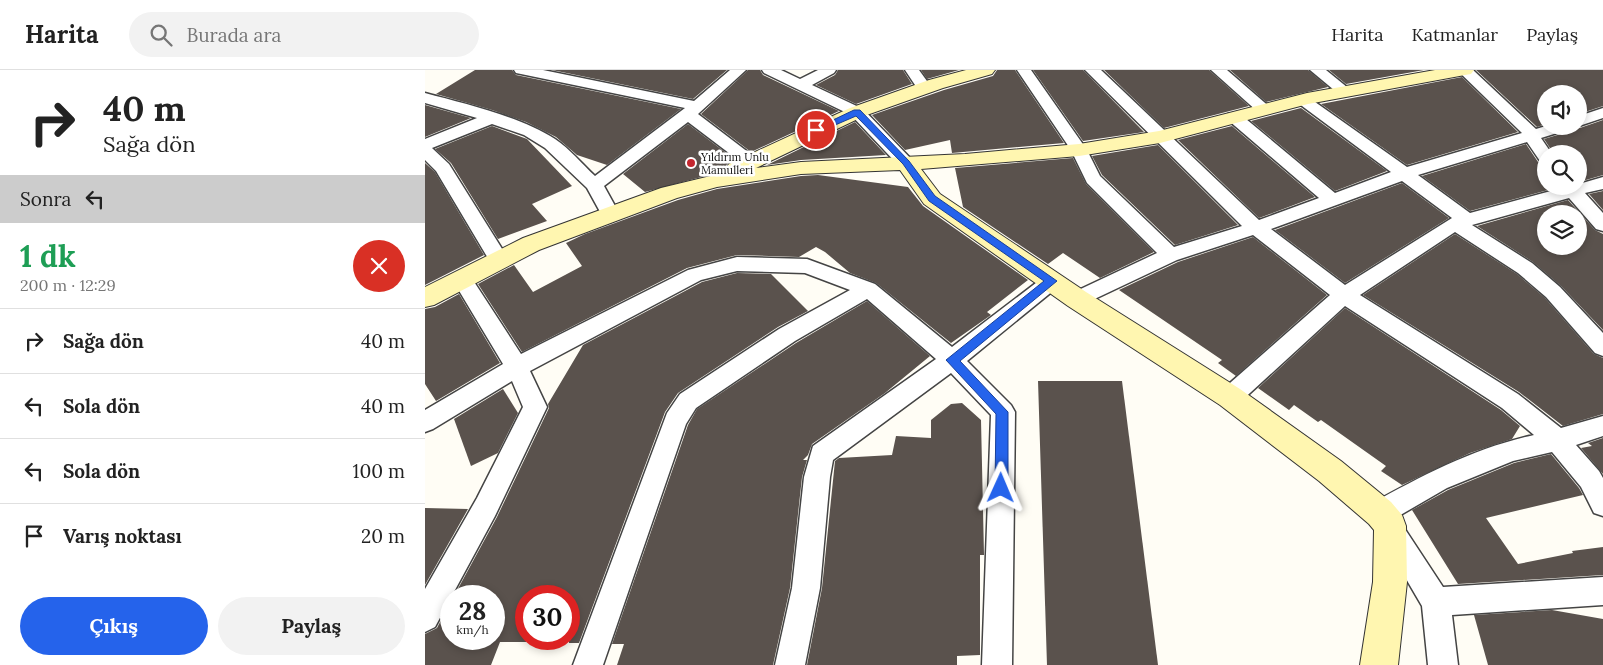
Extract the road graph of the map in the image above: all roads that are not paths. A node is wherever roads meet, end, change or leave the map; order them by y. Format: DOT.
graph roads {
  1 [pos="521,70"];
  2 [pos="739,70"];
  3 [pos="769,70"];
  4 [pos="829,70"];
  5 [pos="912,70"];
  6 [pos="987,70"];
  7 [pos="1025,70"];
  8 [pos="1092,70"];
  9 [pos="1219,70"];
  10 [pos="1317,70"];
  11 [pos="1464,70"];
  12 [pos="1421,74"];
  13 [pos="801,85"];
  14 [pos="924,88"];
  15 [pos="1345,92"];
  16 [pos="425,98"];
  17 [pos="1303,100"];
  18 [pos="1264,109"];
  19 [pos="692,110"];
  20 [pos="857,112"];
  21 [pos="1603,114"];
  22 [pos="1234,117"];
  23 [pos="492,118"];
  24 [pos="1587,119"];
  25 [pos="1537,135"];
  26 [pos="1533,136"];
  27 [pos="1160,137"];
  28 [pos="428,143"];
  29 [pos="1537,146"];
  30 [pos="1079,150"];
  31 [pos="752,162"];
  32 [pos="906,163"];
  33 [pos="1405,174"];
  34 [pos="715,180"];
  35 [pos="1603,183"];
  36 [pos="594,185"];
  37 [pos="1587,186"];
  38 [pos="1551,195"];
  39 [pos="1576,195"];
  40 [pos="1332,200"];
  41 [pos="611,215"];
  42 [pos="1461,222"];
  43 [pos="1603,225"];
  44 [pos="1256,228"];
  45 [pos="1170,254"];
  46 [pos="499,260"];
  47 [pos="462,279"];
  48 [pos="1051,281"];
  49 [pos="868,289"];
  50 [pos="1344,295"];
  51 [pos="425,298"];
  52 [pos="1077,299"];
  53 [pos="1603,347"];
  54 [pos="952,360"];
  55 [pos="517,367"];
  56 [pos="1230,397"];
  57 [pos="425,422"];
  58 [pos="1603,426"];
  59 [pos="1557,440"];
  60 [pos="1603,504"];
  61 [pos="1385,520"];
  62 [pos="1603,591"];
  63 [pos="1436,602"];
  64 [pos="425,617"];
  65 [pos="587,665"];
  66 [pos="790,665"];
  67 [pos="997,665"];
  68 [pos="1379,665"];
  69 [pos="1443,665"];
  1 -- 19 [label="street"];
  2 -- 19 [label="street"];
  3 -- 13 [label="street"];
  4 -- 13 [label="street"];
  5 -- 14 [label="street"];
  6 -- 14 [label="street"];
  7 -- 30 [label="street"];
  8 -- 27 [label="street"];
  9 -- 18 [label="street"];
  10 -- 15 [label="street"];
  11 -- 12 [label="street"];
  11 -- 26 [label="street"];
  12 -- 15 [label="street"];
  13 -- 20 [label="street"];
  14 -- 20 [label="street"];
  15 -- 17 [label="street"];
  16 -- 23 [label="street"];
  17 -- 18 [label="street"];
  17 -- 33 [label="street"];
  18 -- 22 [label="street"];
  19 -- 31 [label="street"];
  19 -- 36 [label="street"];
  20 -- 31 [label="street"];
  20 -- 32 [label="street"];
  21 -- 24 [label="street"];
  22 -- 27 [label="street"];
  22 -- 40 [label="street"];
  23 -- 28 [label="street"];
  23 -- 36 [label="street"];
  25 -- 26 [label="street"];
  26 -- 29 [label="street"];
  26 -- 33 [label="street"];
  27 -- 30 [label="street"];
  27 -- 44 [label="street"];
  28 -- 46 [label="street"];
  30 -- 32 [label="street"];
  30 -- 45 [label="street"];
  31 -- 34 [label="street"];
  32 -- 34 [label="street"];
  32 -- 48 [label="street"];
  33 -- 40 [label="street"];
  33 -- 42 [label="street"];
  34 -- 41 [label="street"];
  35 -- 37 [label="street"];
  36 -- 41 [label="street"];
  38 -- 42 [label="street"];
  39 -- 43 [label="street"];
  40 -- 44 [label="street"];
  41 -- 46 [label="street"];
  42 -- 50 [label="street"];
  42 -- 53 [label="street"];
  44 -- 45 [label="street"];
  44 -- 50 [label="street"];
  45 -- 52 [label="street"];
  46 -- 47 [label="street"];
  47 -- 51 [label="street"];
  47 -- 55 [label="street"];
  48 -- 52 [label="street"];
  48 -- 54 [label="street"];
  49 -- 54 [label="street"];
  49 -- 55 [label="street"];
  49 -- 65 [label="street"];
  50 -- 56 [label="street"];
  50 -- 59 [label="street"];
  52 -- 56 [label="street"];
  54 -- 66 [label="street"];
  54 -- 67 [label="street"];
  55 -- 57 [label="street"];
  55 -- 64 [label="street"];
  56 -- 61 [label="street"];
  58 -- 59 [label="street"];
  59 -- 60 [label="street"];
  59 -- 61 [label="street"];
  61 -- 63 [label="street"];
  61 -- 68 [label="street"];
  62 -- 63 [label="street"];
  63 -- 69 [label="street"];
}
